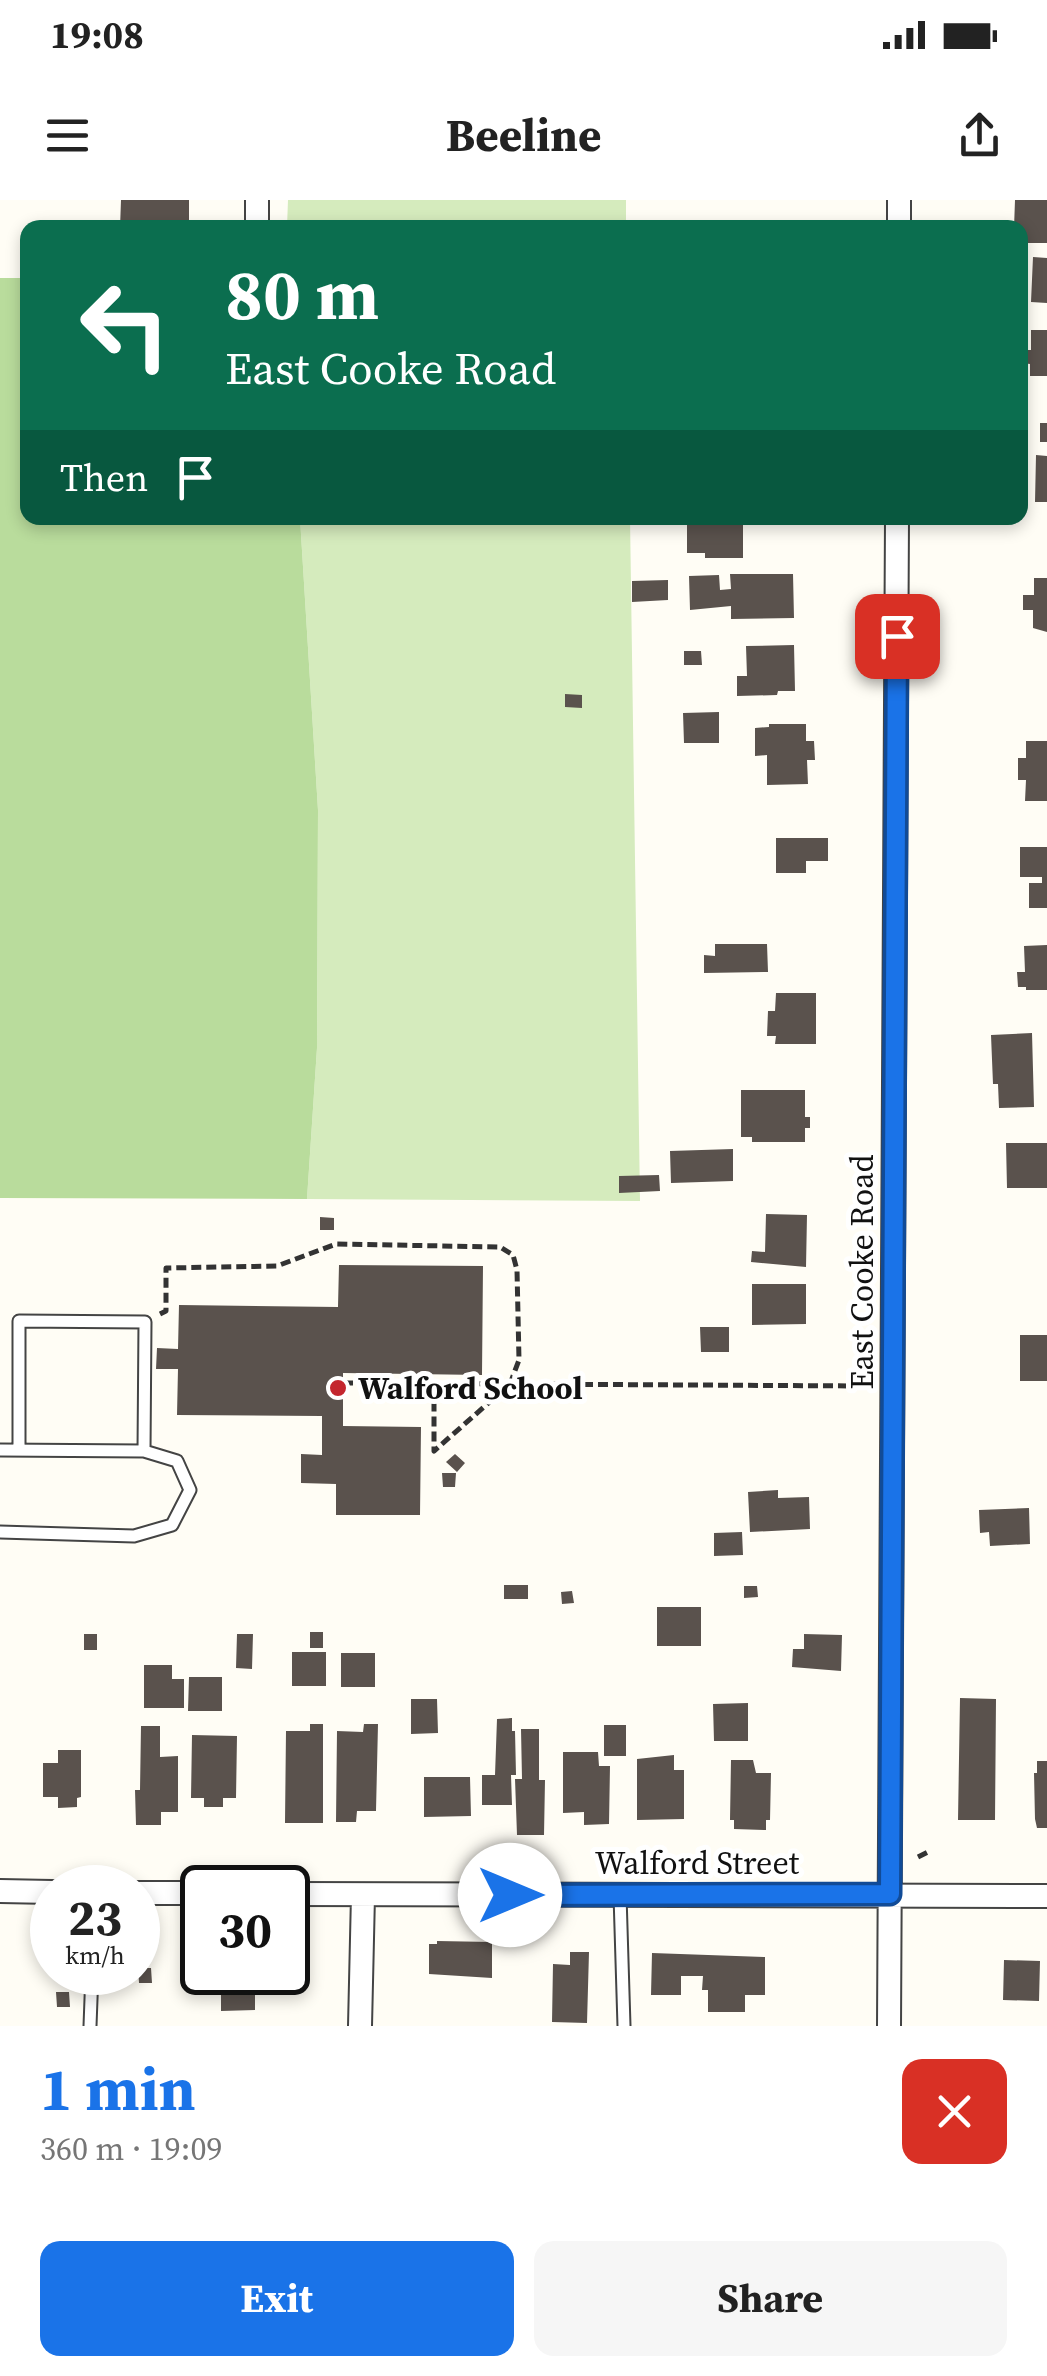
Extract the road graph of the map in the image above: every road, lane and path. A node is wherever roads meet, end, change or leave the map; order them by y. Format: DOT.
graph roads {
  1 [pos="898,525"];
  2 [pos="145,1322"];
  3 [pos="343,1384"];
  4 [pos="434,1384"];
  5 [pos="510,1384"];
  6 [pos="894,1386"];
  7 [pos="0,1450"];
  8 [pos="19,1450"];
  9 [pos="144,1450"];
  10 [pos="0,1532"];
  11 [pos="928,1852"];
  12 [pos="918,1857"];
  13 [pos="0,1891"];
  14 [pos="30,1892"];
  15 [pos="310,1894"];
  16 [pos="890,1894"];
  17 [pos="363,1895"];
  18 [pos="620,1896"];
  19 [pos="1047,1896"];
  20 [pos="91,1995"];
  21 [pos="90,2026"];
  22 [pos="360,2026"];
  23 [pos="624,2026"];
  24 [pos="889,2026"];
  1 -- 6 [label="street, East Cooke Road"];
  2 -- 5 [label="path"];
  2 -- 8 [label="lane"];
  2 -- 9 [label="lane"];
  3 -- 4 [label="path"];
  4 -- 5 [label="path"];
  4 -- 5 [label="path"];
  5 -- 6 [label="path"];
  6 -- 16 [label="street, East Cooke Road"];
  7 -- 8 [label="lane"];
  8 -- 9 [label="lane"];
  9 -- 10 [label="lane"];
  11 -- 12 [label="path"];
  13 -- 14 [label="street"];
  15 -- 17 [label="street, Walford Street"];
  16 -- 18 [label="street, Walford Street"];
  16 -- 19 [label="street, Walford Street"];
  16 -- 24 [label="street, East Cooke Road"];
  17 -- 18 [label="street, Walford Street"];
  17 -- 22 [label="street"];
  18 -- 23 [label="lane"];
  20 -- 21 [label="lane"];
}
